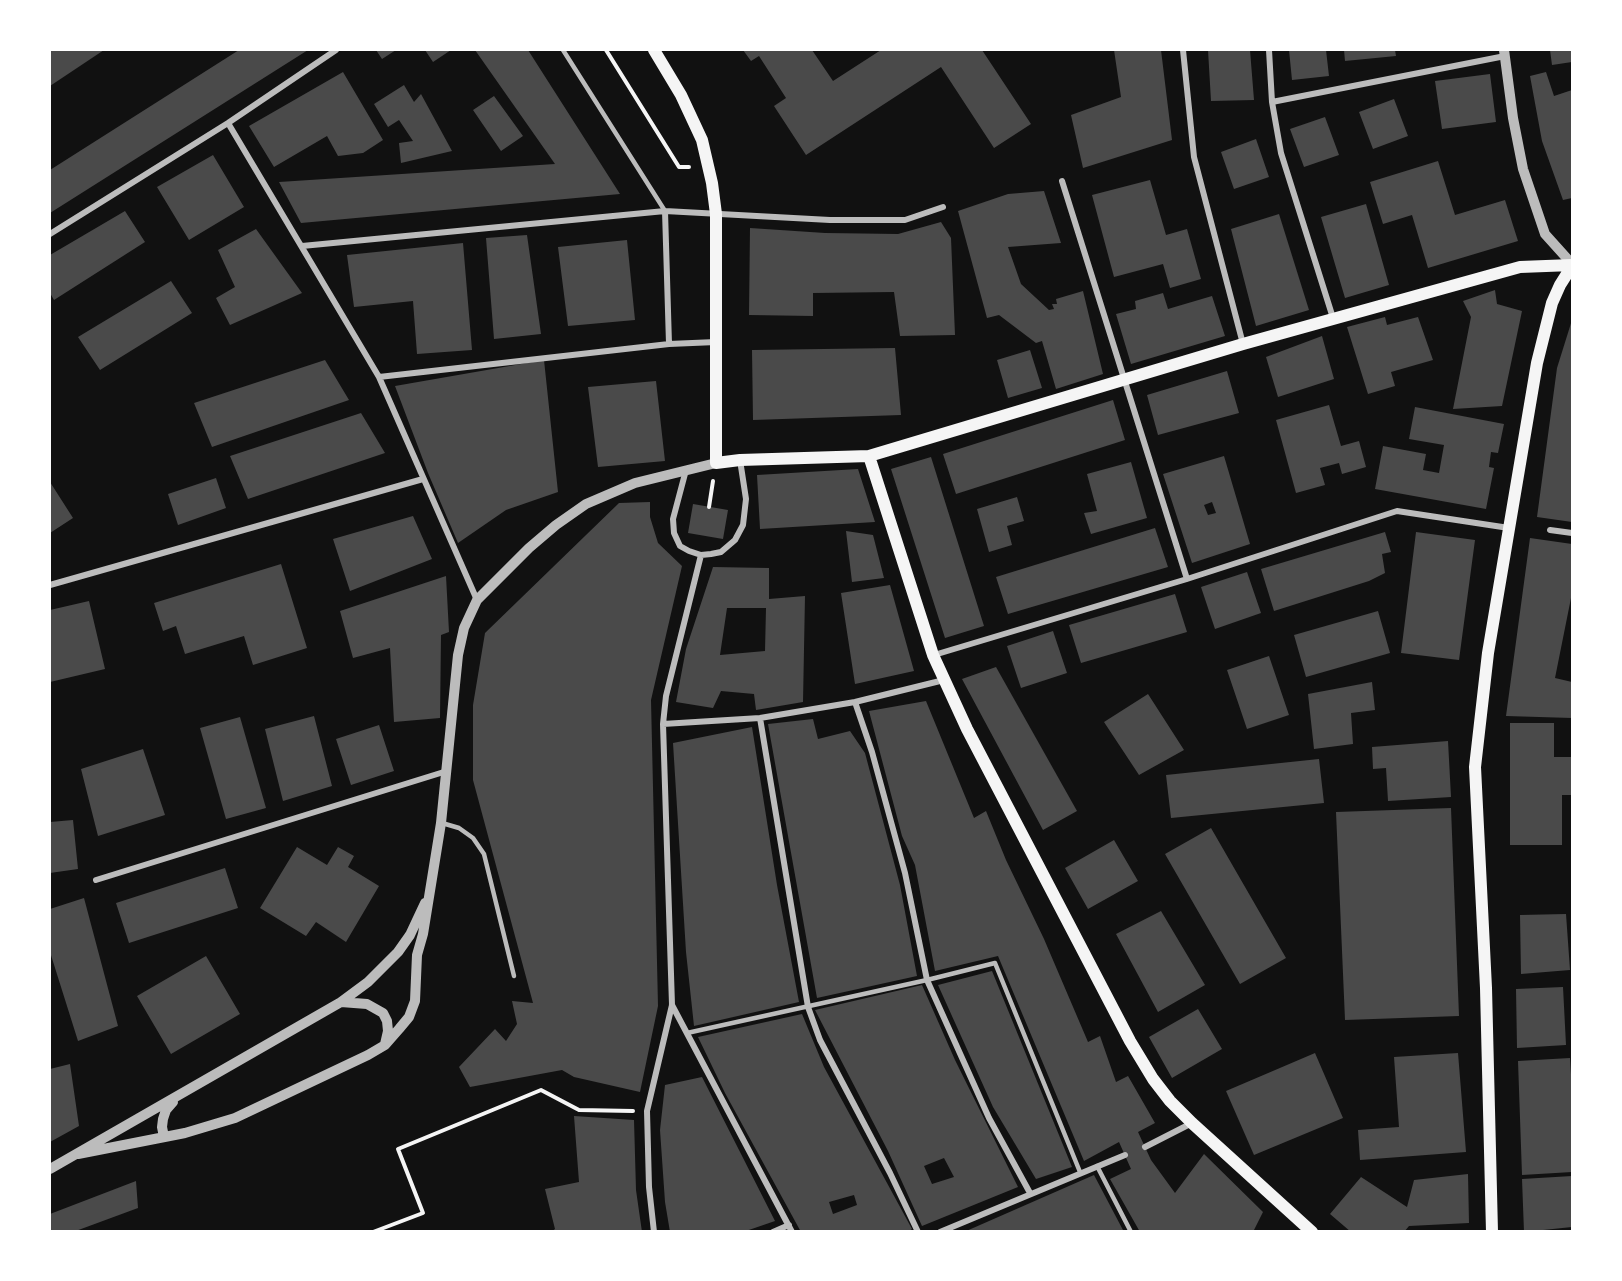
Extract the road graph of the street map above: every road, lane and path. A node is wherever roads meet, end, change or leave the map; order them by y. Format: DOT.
graph roads {
  1 [pos="336,50"];
  2 [pos="563,50"];
  3 [pos="606,50"];
  4 [pos="654,50"];
  5 [pos="1183,50"];
  6 [pos="1269,50"];
  7 [pos="1505,53"];
  8 [pos="1272,102"];
  9 [pos="228,123"];
  10 [pos="708,167"];
  11 [pos="1062,181"];
  12 [pos="943,207"];
  13 [pos="665,211"];
  14 [pos="716,214"];
  15 [pos="50,234"];
  16 [pos="302,246"];
  17 [pos="1572,265"];
  18 [pos="1333,318"];
  19 [pos="717,342"];
  20 [pos="669,344"];
  21 [pos="1243,344"];
  22 [pos="379,377"];
  23 [pos="1123,381"];
  24 [pos="869,456"];
  25 [pos="740,460"];
  26 [pos="716,463"];
  27 [pos="686,470"];
  28 [pos="423,479"];
  29 [pos="1509,528"];
  30 [pos="1550,531"];
  31 [pos="1572,533"];
  32 [pos="701,555"];
  33 [pos="1186,579"];
  34 [pos="50,585"];
  35 [pos="477,600"];
  36 [pos="933,655"];
  37 [pos="945,680"];
  38 [pos="855,702"];
  39 [pos="760,718"];
  40 [pos="663,724"];
  41 [pos="448,771"];
  42 [pos="441,823"];
  43 [pos="96,880"];
  44 [pos="430,892"];
  45 [pos="514,976"];
  46 [pos="927,980"];
  47 [pos="341,1002"];
  48 [pos="672,1005"];
  49 [pos="808,1007"];
  50 [pos="687,1034"];
  51 [pos="385,1045"];
  52 [pos="176,1097"];
  53 [pos="647,1111"];
  54 [pos="1192,1123"];
  55 [pos="164,1137"];
  56 [pos="1145,1147"];
  57 [pos="78,1154"];
  58 [pos="1125,1155"];
  59 [pos="1096,1166"];
  60 [pos="50,1169"];
  61 [pos="1080,1172"];
  62 [pos="1030,1193"];
  63 [pos="790,1228"];
  64 [pos="373,1232"];
  65 [pos="654,1232"];
  66 [pos="773,1232"];
  67 [pos="918,1232"];
  68 [pos="940,1232"];
  69 [pos="1131,1232"];
  70 [pos="1312,1232"];
  71 [pos="1492,1232"];
  1 -- 9 [label="street"];
  2 -- 13 [label="lane"];
  3 -- 10 [label="path"];
  4 -- 10 [label="main road"];
  5 -- 21 [label="street"];
  6 -- 8 [label="street"];
  7 -- 8 [label="street"];
  7 -- 17 [label="street"];
  8 -- 18 [label="street"];
  9 -- 15 [label="street"];
  9 -- 16 [label="street"];
  10 -- 14 [label="main road"];
  11 -- 23 [label="street"];
  12 -- 14 [label="street"];
  13 -- 14 [label="street"];
  13 -- 16 [label="street"];
  13 -- 20 [label="street"];
  14 -- 19 [label="main road"];
  16 -- 22 [label="street"];
  17 -- 18 [label="main road"];
  17 -- 29 [label="main road"];
  18 -- 21 [label="main road"];
  19 -- 20 [label="street"];
  19 -- 26 [label="main road"];
  20 -- 22 [label="street"];
  21 -- 23 [label="main road"];
  22 -- 28 [label="street"];
  23 -- 24 [label="main road"];
  23 -- 33 [label="street"];
  24 -- 25 [label="main road"];
  24 -- 36 [label="main road"];
  25 -- 26 [label="main road"];
  25 -- 32 [label="street"];
  26 -- 27 [label="street"];
  27 -- 32 [label="street"];
  27 -- 35 [label="street"];
  28 -- 34 [label="street"];
  28 -- 35 [label="street"];
  29 -- 33 [label="street"];
  29 -- 71 [label="main road"];
  30 -- 31 [label="street"];
  32 -- 40 [label="street"];
  33 -- 36 [label="street"];
  35 -- 41 [label="street"];
  36 -- 37 [label="main road"];
  37 -- 38 [label="street"];
  37 -- 54 [label="main road"];
  38 -- 39 [label="street"];
  38 -- 46 [label="street"];
  39 -- 40 [label="street"];
  39 -- 49 [label="street"];
  40 -- 48 [label="street"];
  41 -- 42 [label="street"];
  41 -- 43 [label="street"];
  42 -- 44 [label="street"];
  42 -- 45 [label="lane"];
  44 -- 47 [label="street"];
  44 -- 51 [label="street"];
  46 -- 49 [label="lane"];
  46 -- 61 [label="lane"];
  46 -- 62 [label="street"];
  47 -- 51 [label="street"];
  47 -- 52 [label="street"];
  48 -- 50 [label="street"];
  48 -- 53 [label="street"];
  49 -- 50 [label="lane"];
  49 -- 67 [label="street"];
  50 -- 63 [label="street"];
  51 -- 55 [label="street"];
  52 -- 55 [label="street"];
  52 -- 57 [label="street"];
  53 -- 64 [label="path"];
  53 -- 65 [label="street"];
  54 -- 56 [label="street"];
  54 -- 70 [label="main road"];
  55 -- 57 [label="street"];
  57 -- 60 [label="street"];
  58 -- 59 [label="street"];
  59 -- 61 [label="street"];
  59 -- 69 [label="lane"];
  61 -- 62 [label="street"];
  62 -- 68 [label="street"];
  63 -- 66 [label="street"];
}
